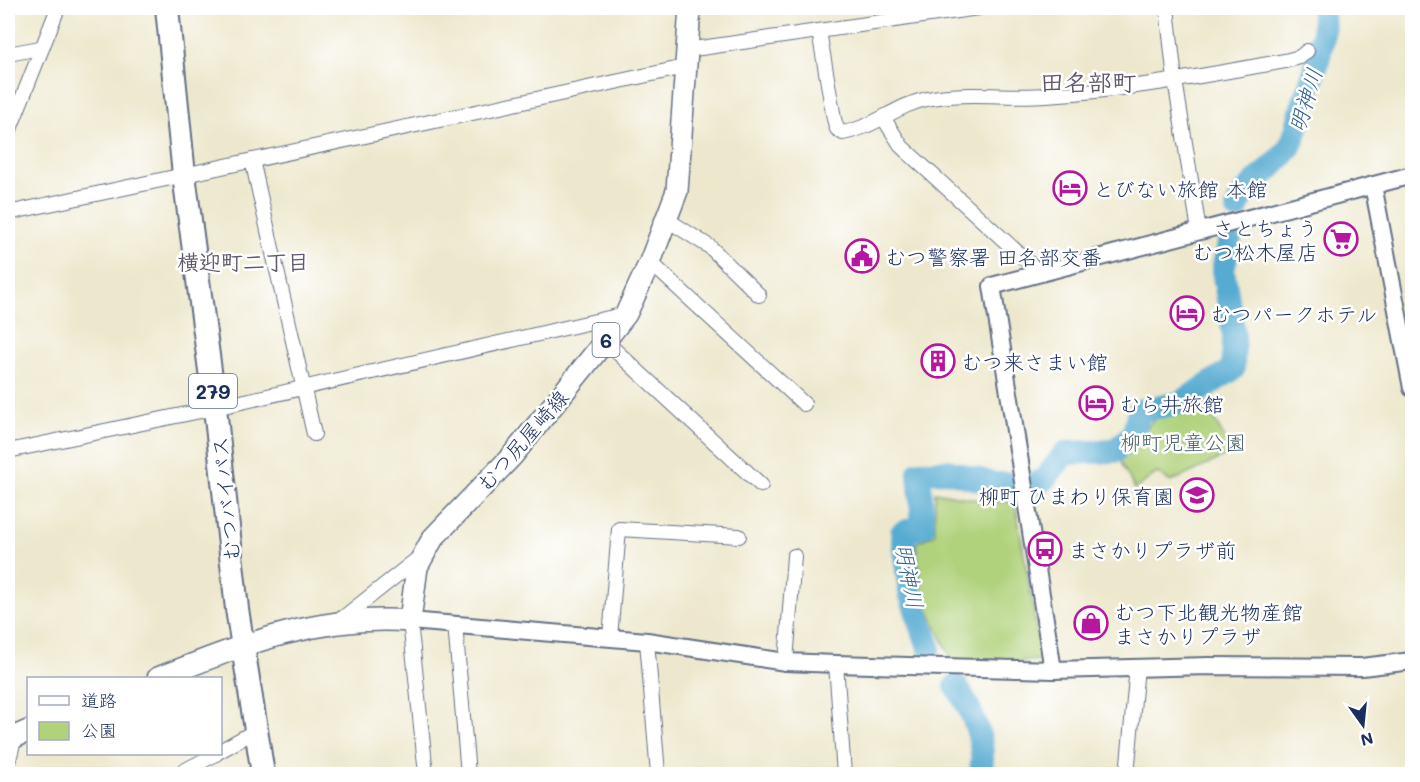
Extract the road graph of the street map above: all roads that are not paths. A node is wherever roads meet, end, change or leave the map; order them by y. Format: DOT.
graph roads {
  1 [pos="58,8"];
  2 [pos="167,8"];
  3 [pos="690,8"];
  4 [pos="978,8"];
  5 [pos="1167,8"];
  6 [pos="819,31"];
  7 [pos="40,48"];
  8 [pos="1307,51"];
  9 [pos="8,54"];
  10 [pos="686,59"];
  11 [pos="1174,80"];
  12 [pos="884,119"];
  13 [pos="8,134"];
  14 [pos="252,160"];
  15 [pos="184,175"];
  16 [pos="1413,175"];
  17 [pos="1374,185"];
  18 [pos="8,213"];
  19 [pos="666,219"];
  20 [pos="1199,231"];
  21 [pos="650,262"];
  22 [pos="1040,273"];
  23 [pos="759,295"];
  24 [pos="626,314"];
  25 [pos="605,341"];
  26 [pos="303,388"];
  27 [pos="1413,388"];
  28 [pos="804,404"];
  29 [pos="215,408"];
  30 [pos="315,434"];
  31 [pos="8,452"];
  32 [pos="761,485"];
  33 [pos="739,536"];
  34 [pos="423,555"];
  35 [pos="794,556"];
  36 [pos="339,621"];
  37 [pos="410,621"];
  38 [pos="455,624"];
  39 [pos="610,638"];
  40 [pos="647,641"];
  41 [pos="244,644"];
  42 [pos="1413,661"];
  43 [pos="786,662"];
  44 [pos="836,664"];
  45 [pos="1137,668"];
  46 [pos="1053,670"];
  47 [pos="161,677"];
  48 [pos="257,730"];
  49 [pos="17,736"];
  50 [pos="222,750"];
  51 [pos="212,755"];
  52 [pos="8,763"];
  53 [pos="178,774"];
  54 [pos="263,774"];
  55 [pos="426,774"];
  56 [pos="468,774"];
  57 [pos="658,774"];
  58 [pos="844,774"];
  59 [pos="1127,774"];
  1 -- 7 [label="street"];
  2 -- 15 [label="highway, むつバイパス / 279"];
  3 -- 10 [label="main road, むつ尻屋崎線 / 6"];
  4 -- 6 [label="street"];
  5 -- 11 [label="street"];
  6 -- 10 [label="street"];
  6 -- 12 [label="street"];
  7 -- 9 [label="street"];
  7 -- 13 [label="street"];
  8 -- 11 [label="street"];
  10 -- 14 [label="street"];
  10 -- 19 [label="main road, むつ尻屋崎線 / 6"];
  11 -- 12 [label="street"];
  11 -- 20 [label="street"];
  12 -- 22 [label="street"];
  14 -- 15 [label="street"];
  14 -- 26 [label="street"];
  15 -- 18 [label="street"];
  15 -- 29 [label="highway, むつバイパス / 279"];
  16 -- 17 [label="street"];
  17 -- 20 [label="street"];
  17 -- 27 [label="street"];
  19 -- 21 [label="main road, むつ尻屋崎線 / 6"];
  19 -- 23 [label="street"];
  20 -- 22 [label="street"];
  21 -- 24 [label="main road, むつ尻屋崎線 / 6"];
  21 -- 28 [label="street"];
  22 -- 46 [label="street"];
  24 -- 25 [label="main road, むつ尻屋崎線 / 6"];
  24 -- 26 [label="street"];
  25 -- 32 [label="street"];
  25 -- 34 [label="main road, むつ尻屋崎線 / 6"];
  26 -- 29 [label="street"];
  26 -- 30 [label="street"];
  29 -- 31 [label="street"];
  29 -- 41 [label="highway, むつバイパス / 279"];
  33 -- 39 [label="street"];
  34 -- 36 [label="street"];
  34 -- 37 [label="main road, むつ尻屋崎線 / 6"];
  35 -- 43 [label="street"];
  36 -- 37 [label="main road"];
  36 -- 41 [label="main road"];
  37 -- 38 [label="street"];
  37 -- 55 [label="street"];
  38 -- 39 [label="street"];
  38 -- 56 [label="street"];
  39 -- 40 [label="street"];
  40 -- 43 [label="street"];
  40 -- 57 [label="street"];
  41 -- 47 [label="main road"];
  41 -- 48 [label="highway, むつバイパス / 279"];
  42 -- 45 [label="street"];
  43 -- 44 [label="street"];
  44 -- 46 [label="street"];
  44 -- 58 [label="street"];
  45 -- 46 [label="street"];
  45 -- 59 [label="street"];
  48 -- 50 [label="street"];
  48 -- 54 [label="highway, むつバイパス / 279"];
  49 -- 52 [label="street"];
  51 -- 53 [label="street"];
}
